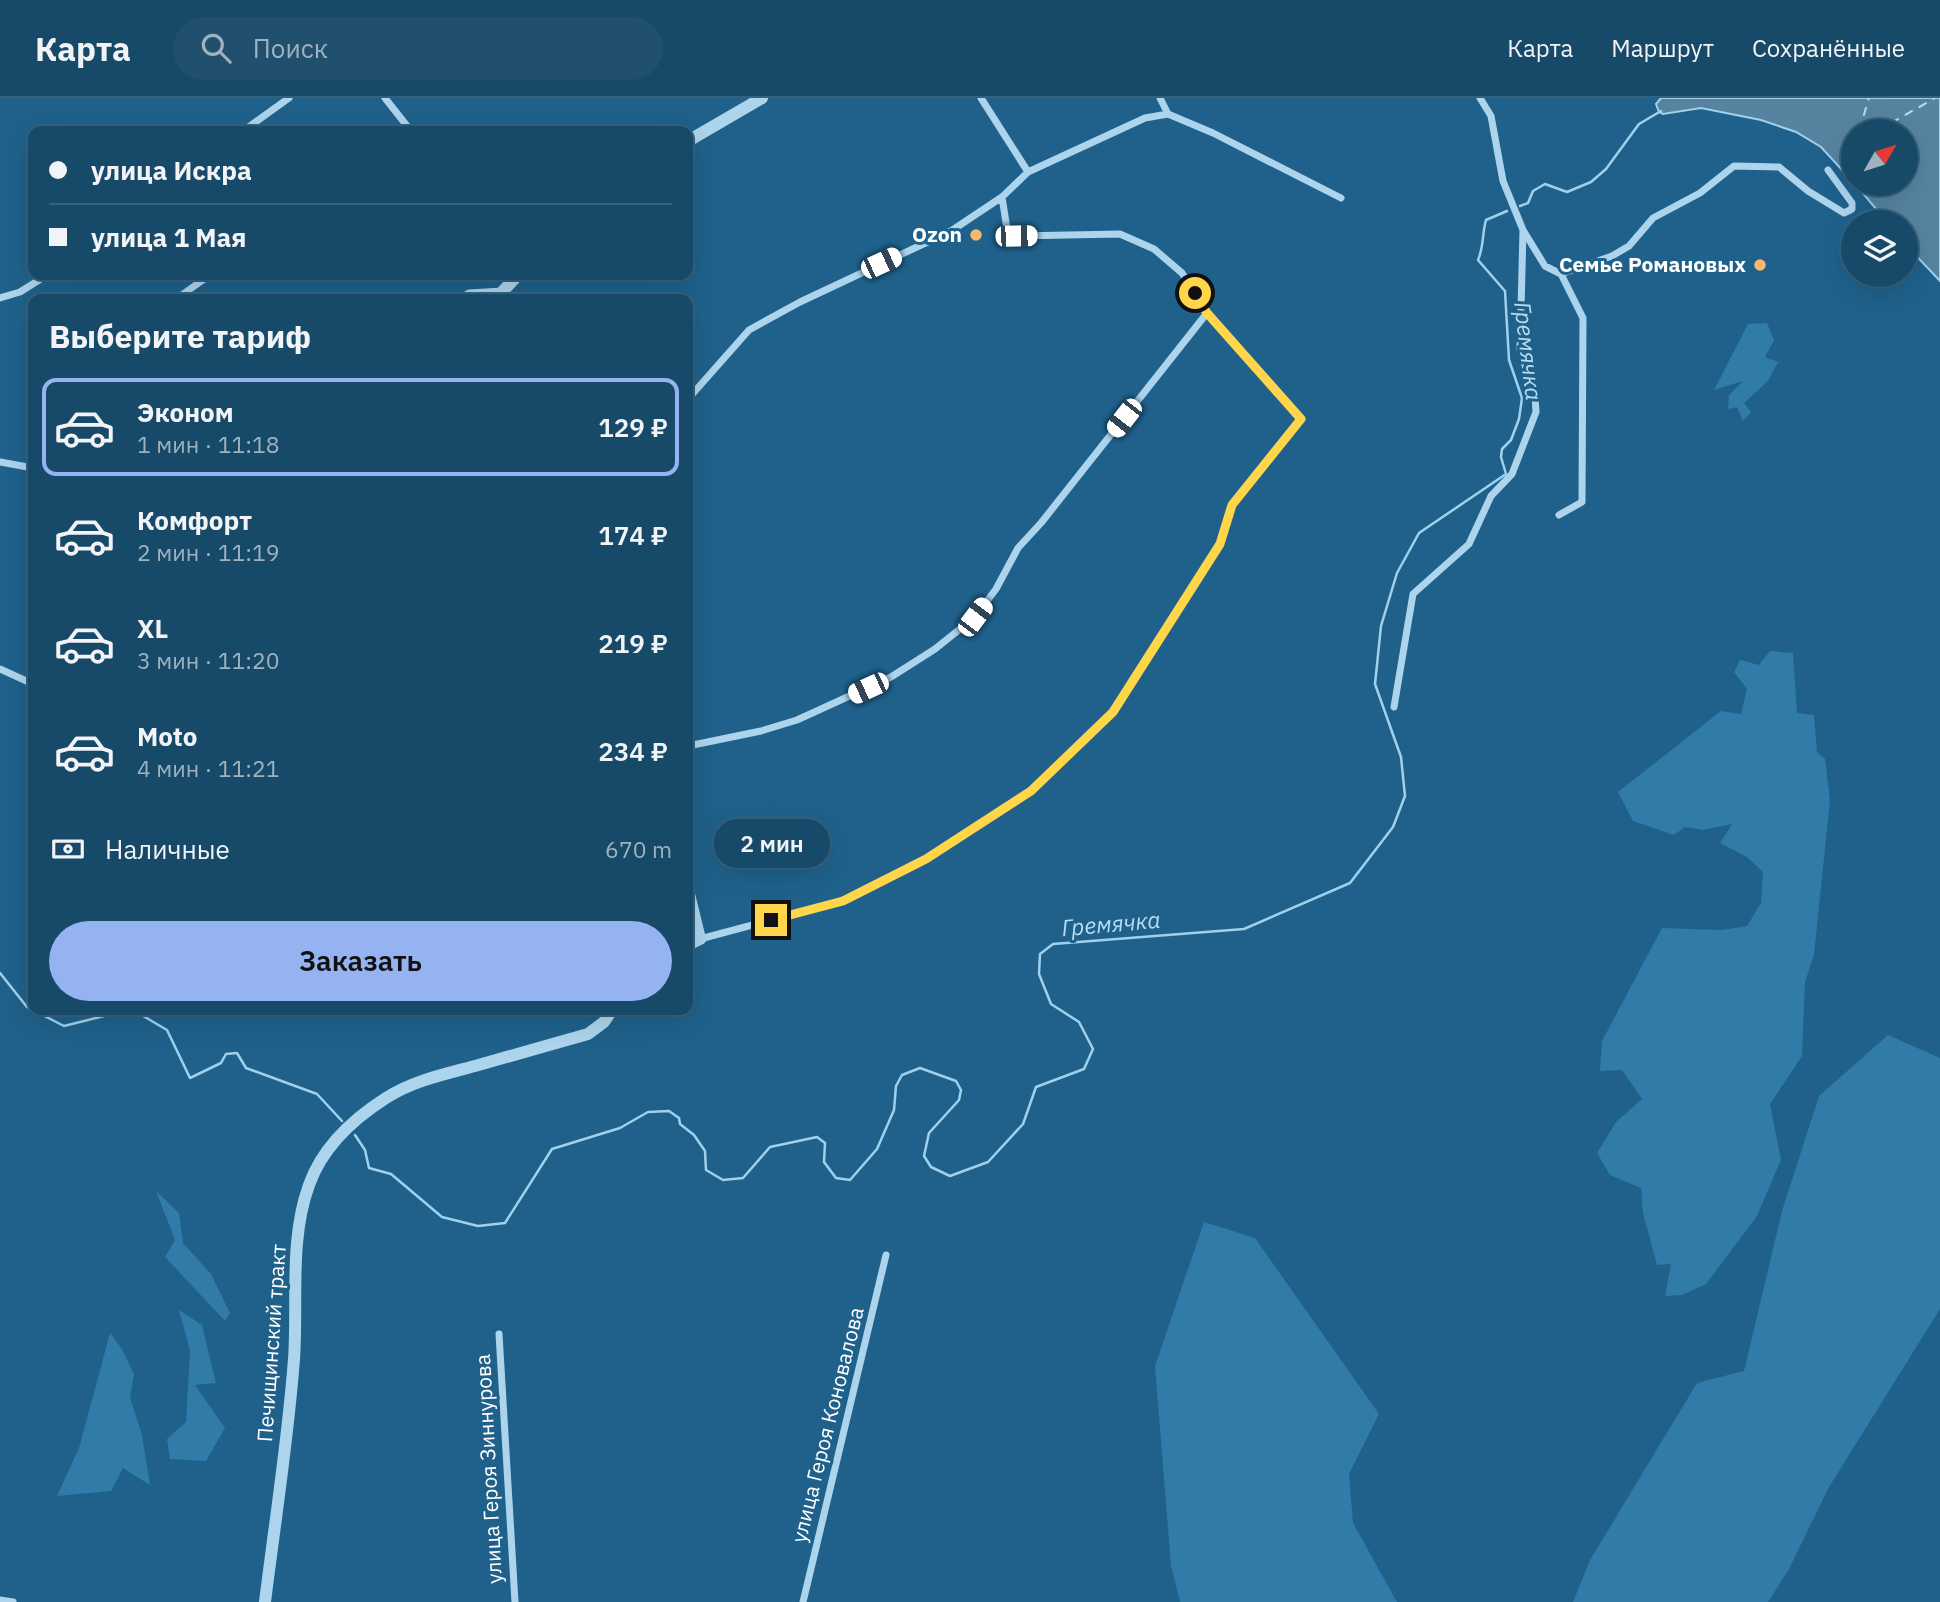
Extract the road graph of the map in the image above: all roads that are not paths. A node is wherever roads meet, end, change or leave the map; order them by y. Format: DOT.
graph roads {
  1 [pos="289,98"];
  2 [pos="385,98"];
  3 [pos="762,98"];
  4 [pos="981,98"];
  5 [pos="1160,98"];
  6 [pos="1481,98"];
  7 [pos="1168,114"];
  8 [pos="250,126"];
  9 [pos="406,126"];
  10 [pos="693,138"];
  11 [pos="1828,170"];
  12 [pos="1028,172"];
  13 [pos="1002,197"];
  14 [pos="1340,198"];
  15 [pos="1522,230"];
  16 [pos="1561,274"];
  17 [pos="39,280"];
  18 [pos="203,280"];
  19 [pos="183,294"];
  20 [pos="467,294"];
  21 [pos="486,294"];
  22 [pos="0,299"];
  23 [pos="1207,313"];
  24 [pos="693,393"];
  25 [pos="0,462"];
  26 [pos="28,467"];
  27 [pos="1559,515"];
  28 [pos="0,669"];
  29 [pos="28,682"];
  30 [pos="1394,707"];
  31 [pos="693,745"];
  32 [pos="694,942"];
  33 [pos="609,1015"];
  34 [pos="886,1255"];
  35 [pos="499,1335"];
  36 [pos="0,1600"];
  37 [pos="13,1602"];
  38 [pos="265,1602"];
  39 [pos="515,1602"];
  40 [pos="803,1602"];
  1 -- 8 [label="street"];
  2 -- 9 [label="street"];
  3 -- 10 [label="street"];
  4 -- 12 [label="street"];
  5 -- 7 [label="street"];
  6 -- 15 [label="street"];
  7 -- 12 [label="street"];
  7 -- 14 [label="street"];
  11 -- 16 [label="street"];
  12 -- 13 [label="street"];
  13 -- 23 [label="street"];
  13 -- 24 [label="street"];
  15 -- 16 [label="street"];
  15 -- 30 [label="street"];
  16 -- 27 [label="street"];
  17 -- 22 [label="street"];
  18 -- 19 [label="street"];
  20 -- 21 [label="street"];
  23 -- 31 [label="street"];
  23 -- 32 [label="street"];
  25 -- 26 [label="street"];
  28 -- 29 [label="street"];
  33 -- 38 [label="street, Печищинский тракт"];
  34 -- 40 [label="street, улица Героя Коновалова"];
  35 -- 39 [label="street, улица Героя Зиннурова"];
  36 -- 37 [label="street"];
}
